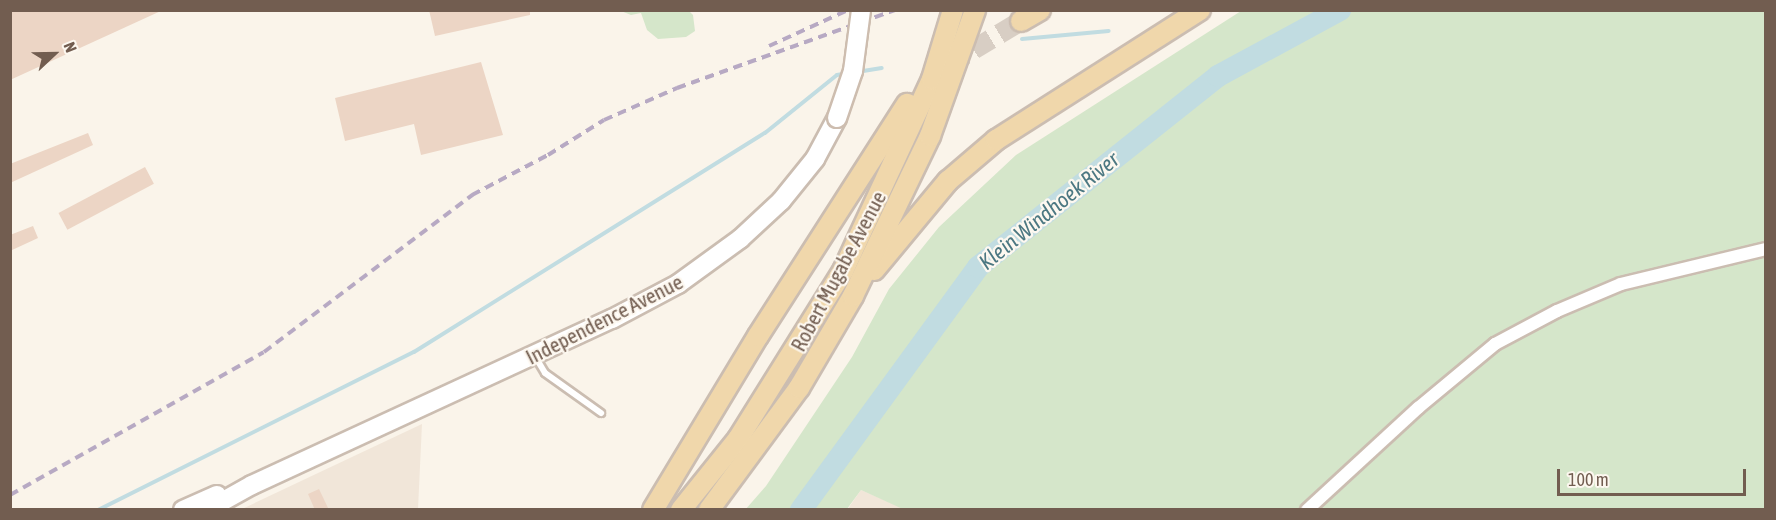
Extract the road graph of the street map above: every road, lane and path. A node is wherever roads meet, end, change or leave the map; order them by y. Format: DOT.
graph roads {
  1 [pos="861,10"];
  2 [pos="953,10"];
  3 [pos="975,10"];
  4 [pos="1040,10"];
  5 [pos="1200,10"];
  6 [pos="1021,21"];
  7 [pos="907,104"];
  8 [pos="1766,249"];
  9 [pos="853,296"];
  10 [pos="534,355"];
  11 [pos="602,413"];
  12 [pos="193,509"];
  13 [pos="653,510"];
  14 [pos="681,510"];
  15 [pos="709,510"];
  16 [pos="1306,510"];
  1 -- 10 [label="main road, Independence Avenue, bridge"];
  2 -- 14 [label="main road, Robert Mugabe Avenue"];
  3 -- 9 [label="main road, Robert Mugabe Avenue"];
  4 -- 6 [label="main road"];
  5 -- 9 [label="main road"];
  7 -- 13 [label="main road"];
  8 -- 16 [label="street"];
  9 -- 15 [label="main road, Robert Mugabe Avenue"];
  10 -- 11 [label="lane"];
  10 -- 12 [label="main road, Independence Avenue"];
}
